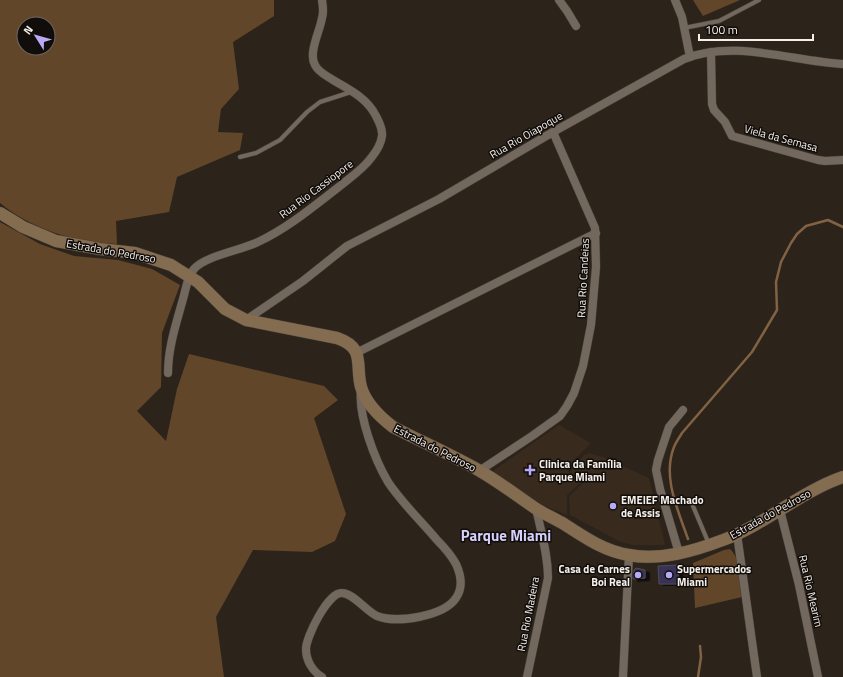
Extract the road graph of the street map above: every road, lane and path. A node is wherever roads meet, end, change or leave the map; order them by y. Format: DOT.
graph roads {
  1 [pos="322,0"];
  2 [pos="559,0"];
  3 [pos="675,0"];
  4 [pos="759,0"];
  5 [pos="576,26"];
  6 [pos="684,28"];
  7 [pos="711,52"];
  8 [pos="690,57"];
  9 [pos="843,64"];
  10 [pos="353,91"];
  11 [pos="553,132"];
  12 [pos="240,157"];
  13 [pos="843,160"];
  14 [pos="0,213"];
  15 [pos="596,233"];
  16 [pos="189,276"];
  17 [pos="246,320"];
  18 [pos="356,353"];
  19 [pos="168,373"];
  20 [pos="361,388"];
  21 [pos="683,410"];
  22 [pos="479,471"];
  23 [pos="843,477"];
  24 [pos="690,499"];
  25 [pos="536,508"];
  26 [pos="780,510"];
  27 [pos="737,534"];
  28 [pos="709,544"];
  29 [pos="679,553"];
  30 [pos="629,556"];
  31 [pos="322,677"];
  32 [pos="527,677"];
  33 [pos="623,677"];
  34 [pos="757,677"];
  35 [pos="818,677"];
  1 -- 10 [label="street, Rua Rio Cassiopore"];
  2 -- 5 [label="street"];
  3 -- 6 [label="street"];
  4 -- 6 [label="lane"];
  6 -- 8 [label="street"];
  7 -- 8 [label="street, Rua Rio Oiapoque"];
  7 -- 9 [label="street, Rua Rio Oiapoque"];
  7 -- 13 [label="street, Viela da Semasa"];
  8 -- 11 [label="street, Rua Rio Oiapoque"];
  10 -- 12 [label="lane"];
  10 -- 16 [label="street, Rua Rio Cassiopore"];
  11 -- 15 [label="street"];
  11 -- 17 [label="street, Rua Rio Oiapoque"];
  14 -- 16 [label="main road, Estrada do Pedroso"];
  15 -- 18 [label="street, Rua Rio Candeias"];
  15 -- 22 [label="street, Rua Rio Candeias"];
  16 -- 17 [label="main road, Estrada do Pedroso"];
  16 -- 19 [label="street"];
  17 -- 18 [label="main road, Estrada do Pedroso"];
  18 -- 20 [label="main road, Estrada do Pedroso"];
  20 -- 22 [label="main road, Estrada do Pedroso"];
  20 -- 31 [label="street"];
  21 -- 29 [label="street"];
  22 -- 25 [label="main road, Estrada do Pedroso"];
  23 -- 26 [label="main road, Estrada do Pedroso"];
  24 -- 28 [label="lane"];
  25 -- 30 [label="main road, Estrada do Pedroso"];
  25 -- 32 [label="street, Rua Rio Madeira"];
  26 -- 27 [label="main road, Estrada do Pedroso"];
  26 -- 35 [label="street, Rua Rio Mearim"];
  27 -- 28 [label="main road, Estrada do Pedroso"];
  27 -- 34 [label="street"];
  28 -- 29 [label="main road, Estrada do Pedroso"];
  29 -- 30 [label="main road, Estrada do Pedroso"];
  30 -- 33 [label="street"];
}
